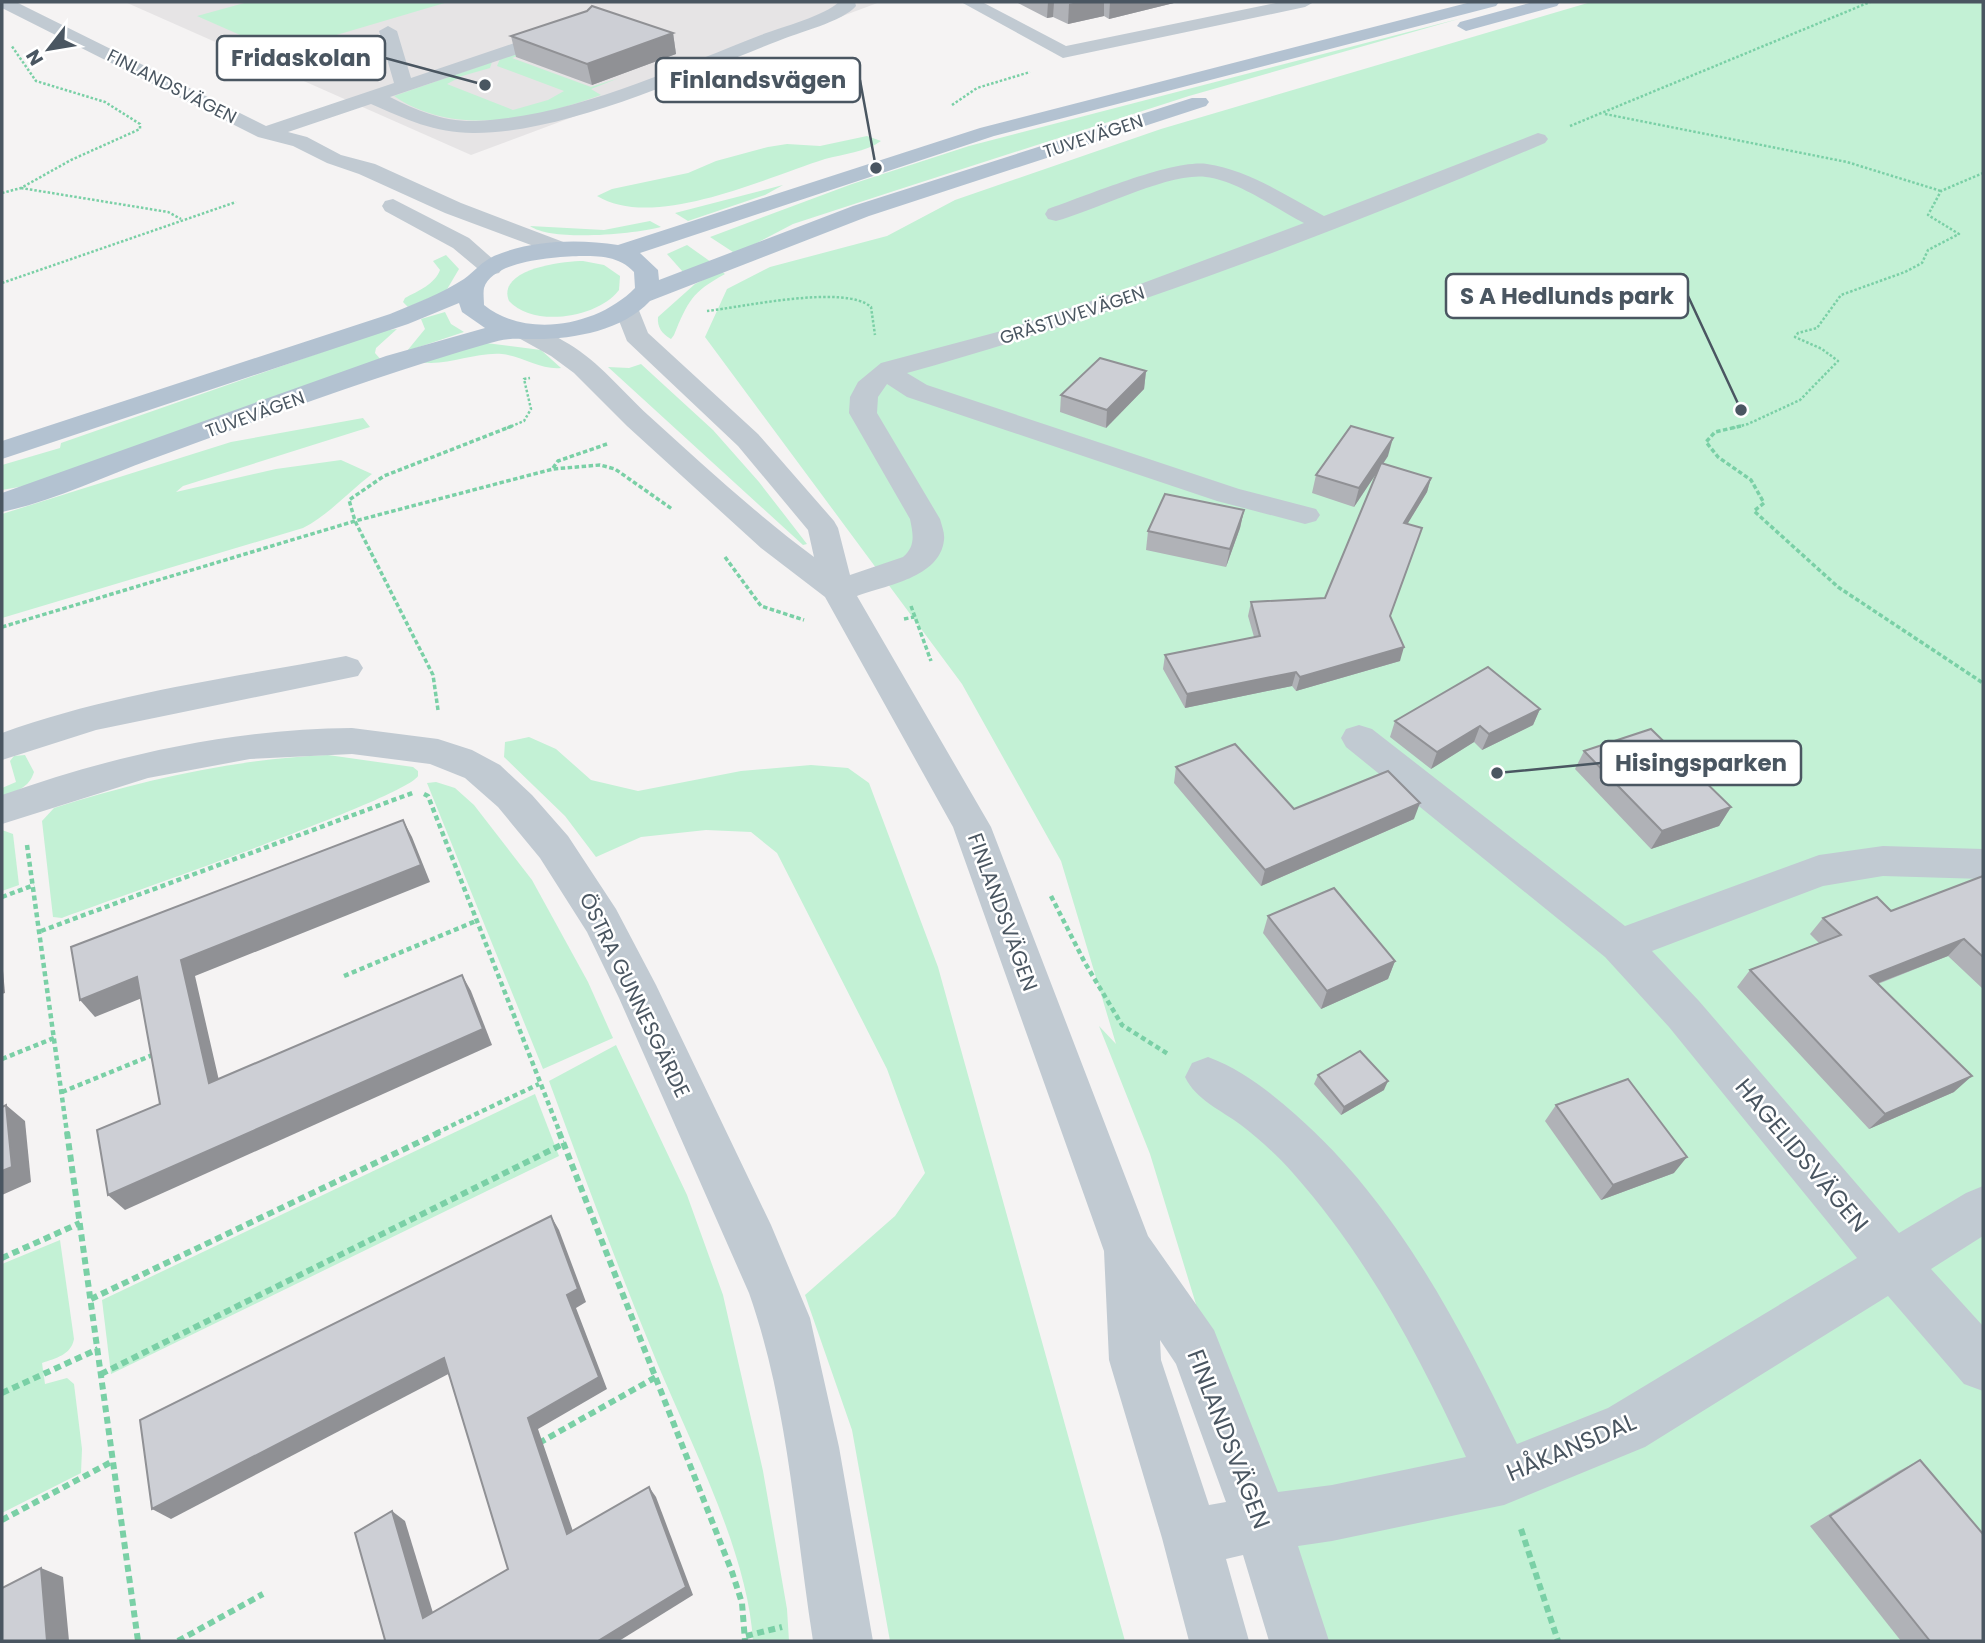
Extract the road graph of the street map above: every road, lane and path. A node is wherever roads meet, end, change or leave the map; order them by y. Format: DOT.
graph roads {
  1 [pos="3,2"];
  2 [pos="847,2"];
  3 [pos="970,2"];
  4 [pos="1217,2"];
  5 [pos="1305,2"];
  6 [pos="1490,2"];
  7 [pos="1551,2"];
  8 [pos="1870,2"];
  9 [pos="1248,15"];
  10 [pos="585,25"];
  11 [pos="387,31"];
  12 [pos="6,36"];
  13 [pos="1338,62"];
  14 [pos="1033,71"];
  15 [pos="412,85"];
  16 [pos="375,97"];
  17 [pos="1215,98"];
  18 [pos="946,110"];
  19 [pos="1603,113"];
  20 [pos="265,133"];
  21 [pos="1538,139"];
  22 [pos="1983,173"];
  23 [pos="353,187"];
  24 [pos="21,188"];
  25 [pos="1941,191"];
  26 [pos="2,193"];
  27 [pos="376,198"];
  28 [pos="236,202"];
  29 [pos="1056,214"];
  30 [pos="181,219"];
  31 [pos="1324,225"];
  32 [pos="558,248"];
  33 [pos="619,253"];
  34 [pos="483,276"];
  35 [pos="2,283"];
  36 [pos="635,302"];
  37 [pos="517,330"];
  38 [pos="652,351"];
  39 [pos="583,367"];
  40 [pos="890,369"];
  41 [pos="618,440"];
  42 [pos="2,450"];
  43 [pos="553,468"];
  44 [pos="2,503"];
  45 [pos="1305,515"];
  46 [pos="681,516"];
  47 [pos="355,521"];
  48 [pos="722,552"];
  49 [pos="838,591"];
  50 [pos="914,617"];
  51 [pos="2,627"];
  52 [pos="862,631"];
  53 [pos="346,668"];
  54 [pos="1983,683"];
  55 [pos="59,726"];
  56 [pos="1359,738"];
  57 [pos="2,747"];
  58 [pos="431,751"];
  59 [pos="66,788"];
  60 [pos="10,806"];
  61 [pos="1983,863"];
  62 [pos="34,885"];
  63 [pos="2,897"];
  64 [pos="476,921"];
  65 [pos="41,930"];
  66 [pos="1620,945"];
  67 [pos="344,976"];
  68 [pos="54,1038"];
  69 [pos="159,1052"];
  70 [pos="2,1059"];
  71 [pos="1208,1077"];
  72 [pos="539,1084"];
  73 [pos="62,1092"];
  74 [pos="565,1143"];
  75 [pos="1983,1209"];
  76 [pos="80,1223"];
  77 [pos="1129,1251"];
  78 [pos="2,1258"];
  79 [pos="1893,1264"];
  80 [pos="91,1299"];
  81 [pos="98,1349"];
  82 [pos="1983,1365"];
  83 [pos="101,1374"];
  84 [pos="656,1377"];
  85 [pos="2,1393"];
  86 [pos="528,1450"];
  87 [pos="113,1461"];
  88 [pos="1504,1477"];
  89 [pos="2,1520"];
  90 [pos="1262,1522"];
  91 [pos="1191,1538"];
  92 [pos="263,1594"];
  93 [pos="138,1641"];
  94 [pos="178,1641"];
  95 [pos="745,1641"];
  96 [pos="843,1641"];
  97 [pos="1219,1641"];
  98 [pos="1299,1641"];
  99 [pos="1558,1641"];
  1 -- 20 [label="street, FINLANDSVÄGEN"];
  2 -- 16 [label="street"];
  3 -- 9 [label="street"];
  4 -- 9 [label="street"];
  5 -- 9 [label="street"];
  6 -- 33 [label="main road, TUVEVÄGEN"];
  7 -- 13 [label="main road"];
  8 -- 19 [label="path"];
  10 -- 15 [label="street"];
  11 -- 15 [label="street"];
  12 -- 24 [label="path"];
  14 -- 18 [label="path"];
  15 -- 16 [label="street"];
  16 -- 20 [label="street"];
  17 -- 36 [label="main road, TUVEVÄGEN"];
  19 -- 21 [label="path"];
  19 -- 25 [label="path"];
  20 -- 23 [label="street, FINLANDSVÄGEN"];
  20 -- 32 [label="street, FINLANDSVÄGEN"];
  21 -- 31 [label="street, GRÄSTUVEVÄGEN"];
  22 -- 25 [label="path"];
  24 -- 26 [label="path"];
  24 -- 30 [label="path"];
  25 -- 54 [label="path"];
  27 -- 34 [label="street"];
  28 -- 30 [label="path"];
  29 -- 31 [label="street"];
  30 -- 35 [label="path"];
  31 -- 40 [label="street, GRÄSTUVEVÄGEN"];
  32 -- 33 [label="main road, TUVEVÄGEN"];
  32 -- 34 [label="main road, TUVEVÄGEN"];
  33 -- 36 [label="main road, TUVEVÄGEN"];
  34 -- 37 [label="main road, TUVEVÄGEN"];
  34 -- 42 [label="main road, TUVEVÄGEN"];
  36 -- 37 [label="main road, TUVEVÄGEN"];
  36 -- 38 [label="street, FINLANDSVÄGEN"];
  37 -- 39 [label="street, FINLANDSVÄGEN"];
  37 -- 44 [label="main road, TUVEVÄGEN"];
  38 -- 40 [label="path"];
  38 -- 49 [label="street, FINLANDSVÄGEN"];
  39 -- 47 [label="path"];
  39 -- 49 [label="street, FINLANDSVÄGEN"];
  40 -- 45 [label="street"];
  40 -- 49 [label="street, GRÄSTUVEVÄGEN"];
  41 -- 43 [label="path"];
  43 -- 46 [label="path"];
  43 -- 47 [label="path"];
  47 -- 51 [label="path"];
  47 -- 58 [label="path"];
  48 -- 52 [label="path"];
  49 -- 52 [label="street, FINLANDSVÄGEN"];
  50 -- 52 [label="path"];
  52 -- 77 [label="street, FINLANDSVÄGEN"];
  53 -- 55 [label="street"];
  55 -- 57 [label="street"];
  55 -- 59 [label="street"];
  56 -- 66 [label="street, HAGELIDSVÄGEN"];
  58 -- 59 [label="street, ÖSTRA GUNNESGÄRDE"];
  58 -- 96 [label="street, ÖSTRA GUNNESGÄRDE"];
  59 -- 60 [label="street, ÖSTRA GUNNESGÄRDE"];
  60 -- 62 [label="path"];
  61 -- 66 [label="street"];
  62 -- 63 [label="path"];
  62 -- 65 [label="path"];
  64 -- 65 [label="path"];
  64 -- 67 [label="path"];
  64 -- 72 [label="path"];
  65 -- 68 [label="path"];
  66 -- 79 [label="street, HAGELIDSVÄGEN"];
  68 -- 70 [label="path"];
  68 -- 73 [label="path"];
  69 -- 73 [label="path"];
  71 -- 88 [label="street"];
  72 -- 74 [label="path"];
  72 -- 80 [label="path"];
  73 -- 76 [label="path"];
  74 -- 83 [label="path"];
  74 -- 84 [label="path"];
  75 -- 79 [label="street, HÅKANSDAL"];
  76 -- 78 [label="path"];
  76 -- 80 [label="path"];
  77 -- 90 [label="street, FINLANDSVÄGEN"];
  77 -- 91 [label="street, FINLANDSVÄGEN"];
  79 -- 82 [label="street, HAGELIDSVÄGEN"];
  79 -- 88 [label="street, HÅKANSDAL"];
  80 -- 81 [label="path"];
  81 -- 83 [label="path"];
  81 -- 85 [label="path"];
  83 -- 87 [label="path"];
  84 -- 86 [label="path"];
  84 -- 95 [label="path"];
  87 -- 89 [label="path"];
  87 -- 93 [label="path"];
  88 -- 90 [label="street, HÅKANSDAL"];
  88 -- 99 [label="path"];
  90 -- 91 [label="street, HÅKANSDAL"];
  90 -- 98 [label="street, FINLANDSVÄGEN"];
  91 -- 97 [label="street, FINLANDSVÄGEN"];
  92 -- 94 [label="path"];
}
